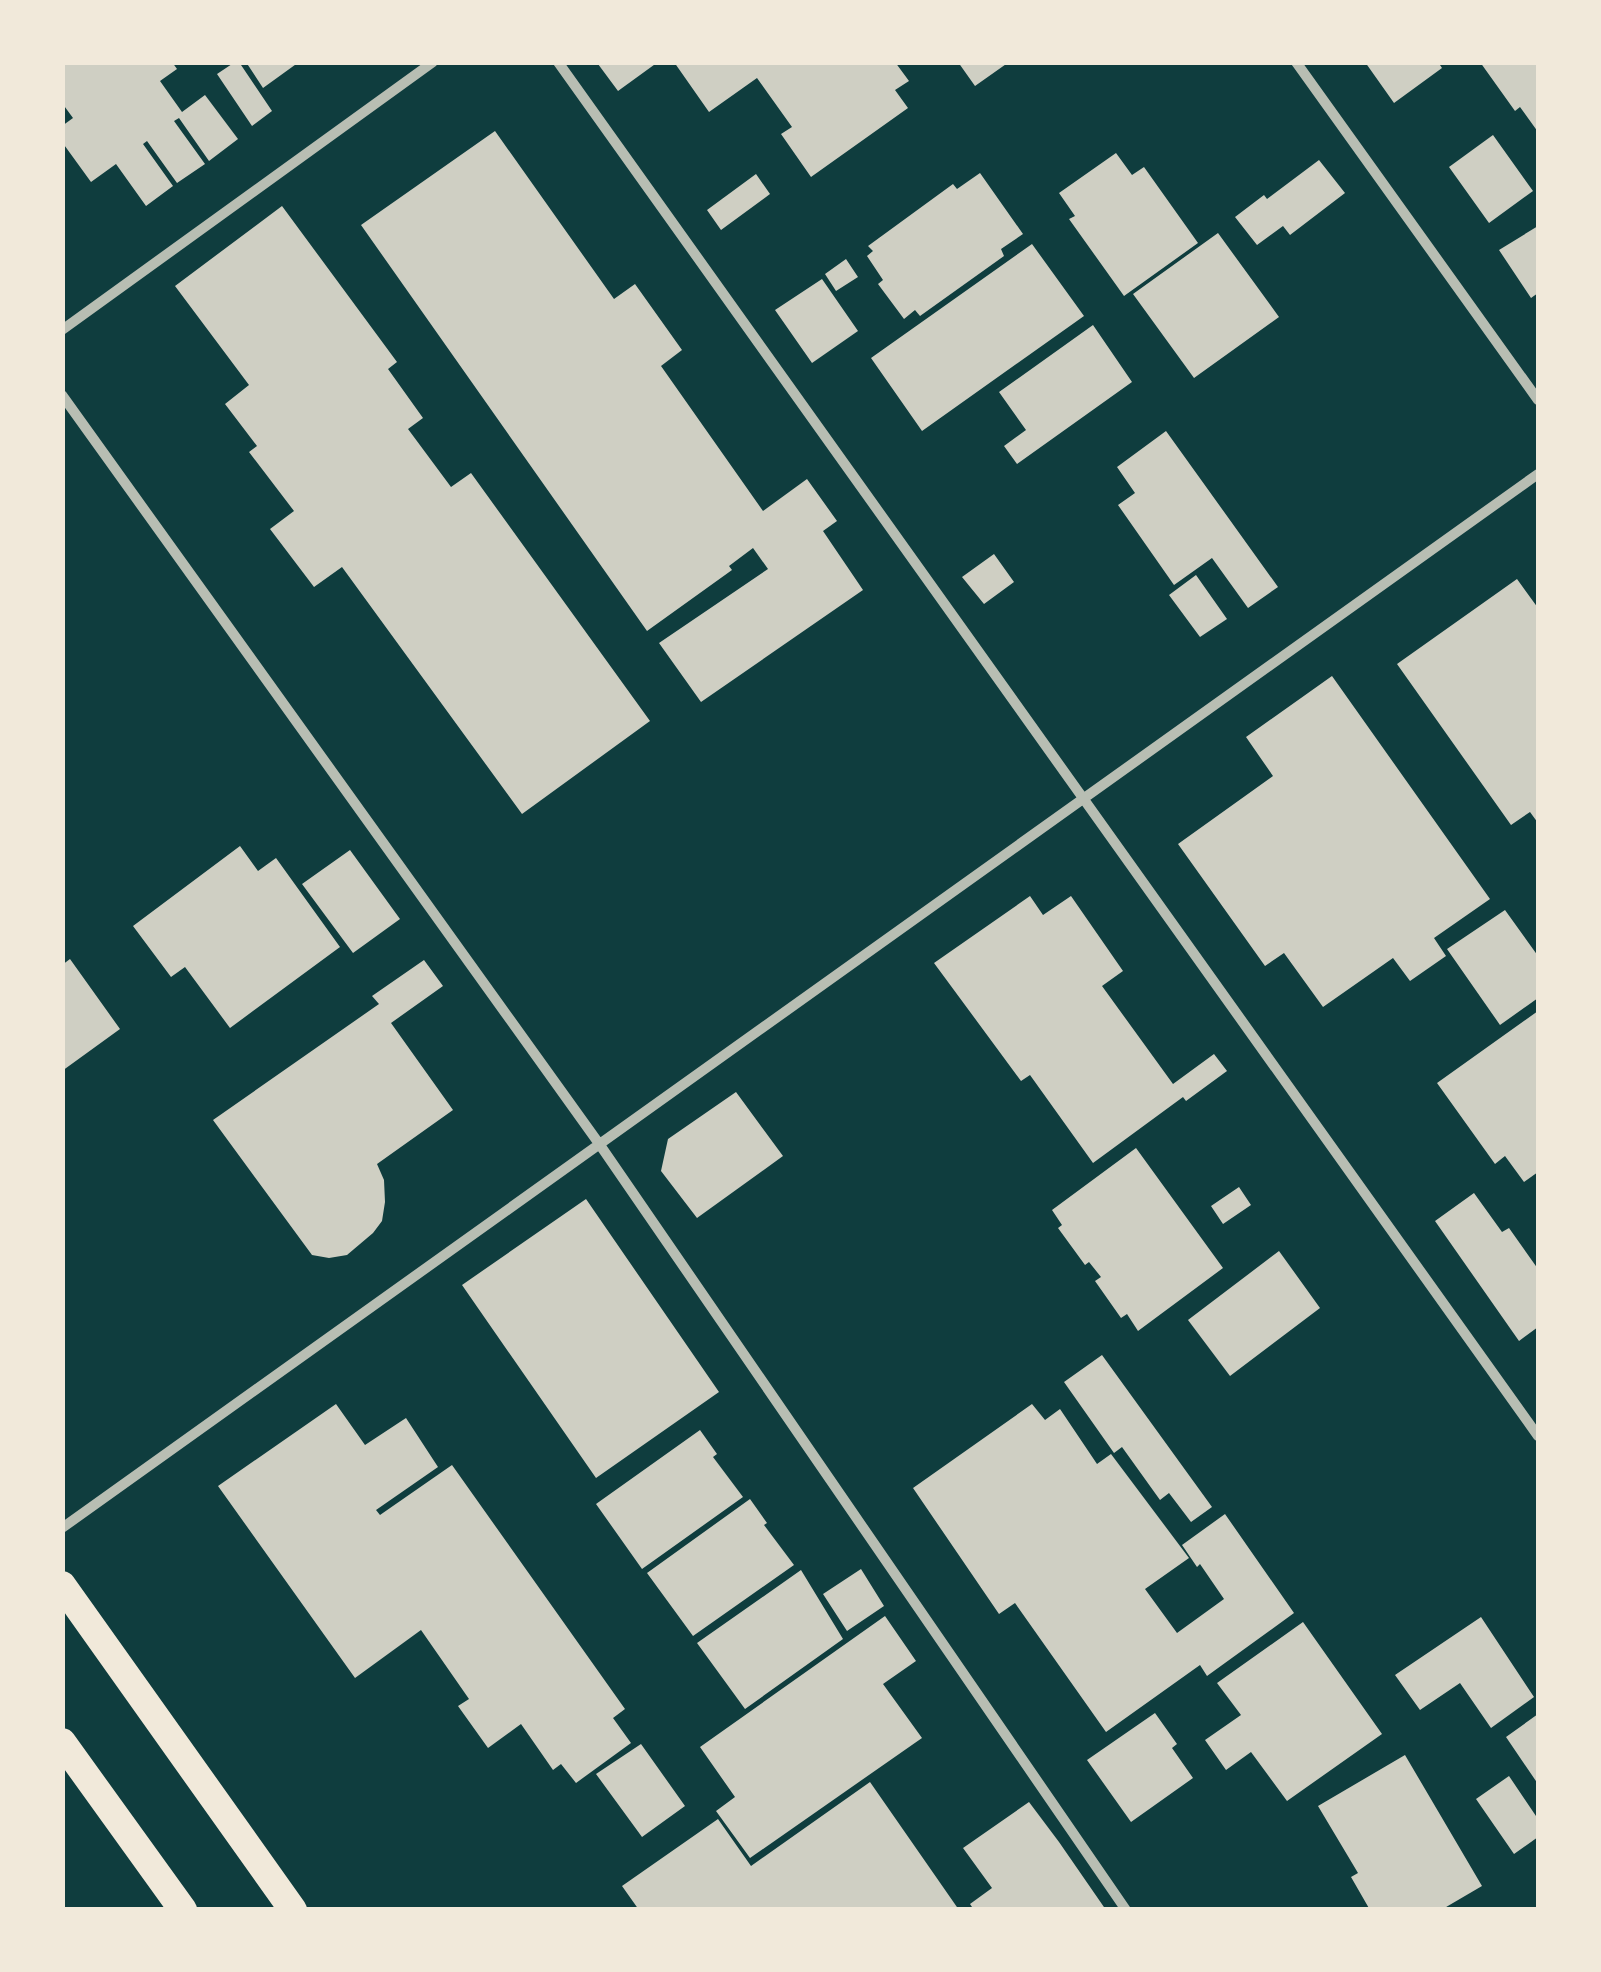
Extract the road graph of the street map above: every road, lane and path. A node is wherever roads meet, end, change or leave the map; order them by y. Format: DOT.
graph roads {
  1 [pos="434,62"];
  2 [pos="558,62"];
  3 [pos="1296,62"];
  4 [pos="62,330"];
  5 [pos="62,395"];
  6 [pos="1538,400"];
  7 [pos="1538,474"];
  8 [pos="1084,799"];
  9 [pos="600,1145"];
  10 [pos="1538,1436"];
  11 [pos="62,1528"];
  12 [pos="62,1585"];
  13 [pos="62,1742"];
  14 [pos="183,1910"];
  15 [pos="293,1910"];
  16 [pos="1126,1910"];
  1 -- 4 [label="street"];
  2 -- 8 [label="street"];
  3 -- 6 [label="street"];
  5 -- 9 [label="street"];
  7 -- 8 [label="street"];
  8 -- 9 [label="street"];
  8 -- 10 [label="street"];
  9 -- 11 [label="street"];
  9 -- 16 [label="street"];
  12 -- 15 [label="highway"];
  13 -- 14 [label="highway"];
}
